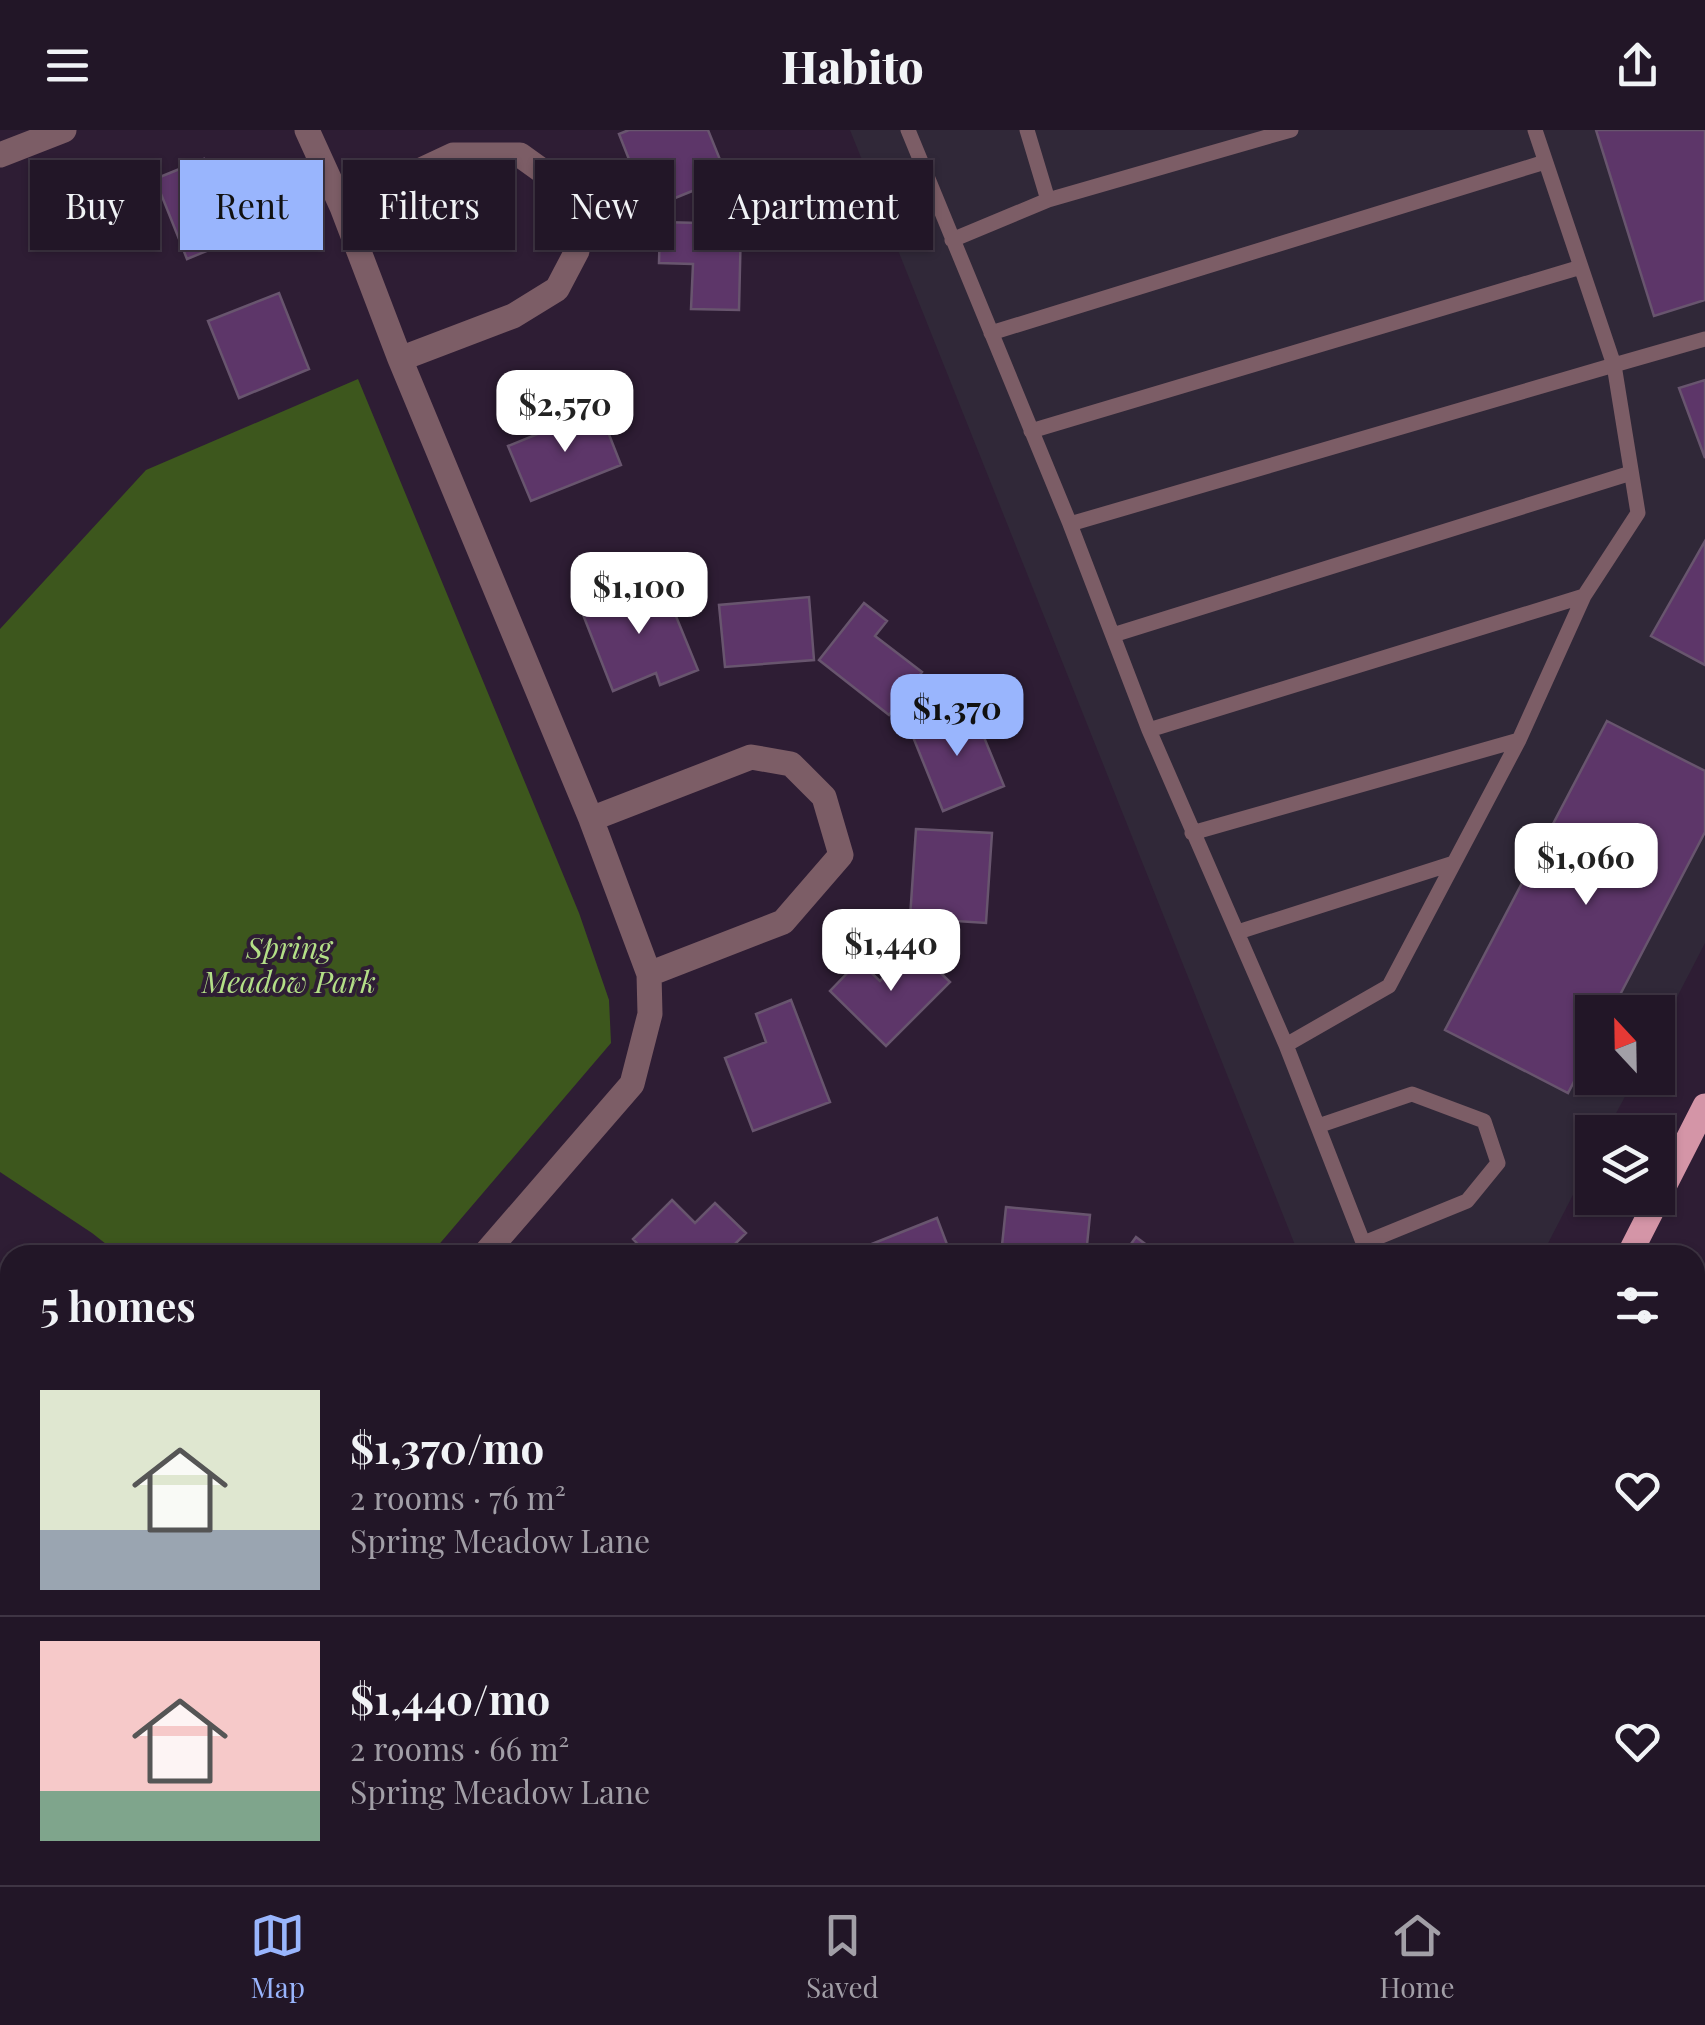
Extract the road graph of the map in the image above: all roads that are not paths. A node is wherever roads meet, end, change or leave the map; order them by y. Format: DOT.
graph roads {
  1 [pos="64,130"];
  2 [pos="307,130"];
  3 [pos="908,130"];
  4 [pos="1027,130"];
  5 [pos="1292,130"];
  6 [pos="1535,130"];
  7 [pos="0,155"];
  8 [pos="1545,162"];
  9 [pos="1048,200"];
  10 [pos="342,207"];
  11 [pos="952,240"];
  12 [pos="1581,267"];
  13 [pos="991,333"];
  14 [pos="1705,339"];
  15 [pos="400,359"];
  16 [pos="1614,365"];
  17 [pos="1031,431"];
  18 [pos="1631,473"];
  19 [pos="1070,524"];
  20 [pos="1584,596"];
  21 [pos="1113,635"];
  22 [pos="1149,730"];
  23 [pos="1518,740"];
  24 [pos="590,819"];
  25 [pos="1192,832"];
  26 [pos="1454,863"];
  27 [pos="1238,932"];
  28 [pos="648,974"];
  29 [pos="1286,1045"];
  30 [pos="1705,1106"];
  31 [pos="1318,1126"];
  32 [pos="495,1245"];
  33 [pos="1364,1245"];
  34 [pos="1374,1245"];
  35 [pos="1634,1245"];
  1 -- 7 [label="street"];
  2 -- 10 [label="street"];
  3 -- 11 [label="lane"];
  4 -- 9 [label="lane"];
  5 -- 9 [label="lane"];
  6 -- 8 [label="lane"];
  8 -- 12 [label="lane"];
  8 -- 13 [label="lane"];
  9 -- 11 [label="lane"];
  10 -- 15 [label="street"];
  10 -- 15 [label="street"];
  11 -- 13 [label="lane"];
  12 -- 16 [label="lane"];
  12 -- 17 [label="lane"];
  13 -- 17 [label="lane"];
  14 -- 16 [label="lane"];
  15 -- 24 [label="street"];
  16 -- 18 [label="lane"];
  16 -- 19 [label="lane"];
  17 -- 19 [label="lane"];
  18 -- 20 [label="lane"];
  18 -- 21 [label="lane"];
  19 -- 21 [label="lane"];
  20 -- 22 [label="lane"];
  20 -- 23 [label="lane"];
  21 -- 22 [label="lane"];
  22 -- 25 [label="lane"];
  23 -- 25 [label="lane"];
  23 -- 26 [label="lane"];
  24 -- 28 [label="street"];
  24 -- 28 [label="street"];
  25 -- 27 [label="lane"];
  26 -- 27 [label="lane"];
  26 -- 29 [label="lane"];
  27 -- 29 [label="lane"];
  28 -- 32 [label="street"];
  29 -- 31 [label="lane"];
  30 -- 35 [label="main road"];
  31 -- 33 [label="lane"];
  31 -- 34 [label="lane"];
}
